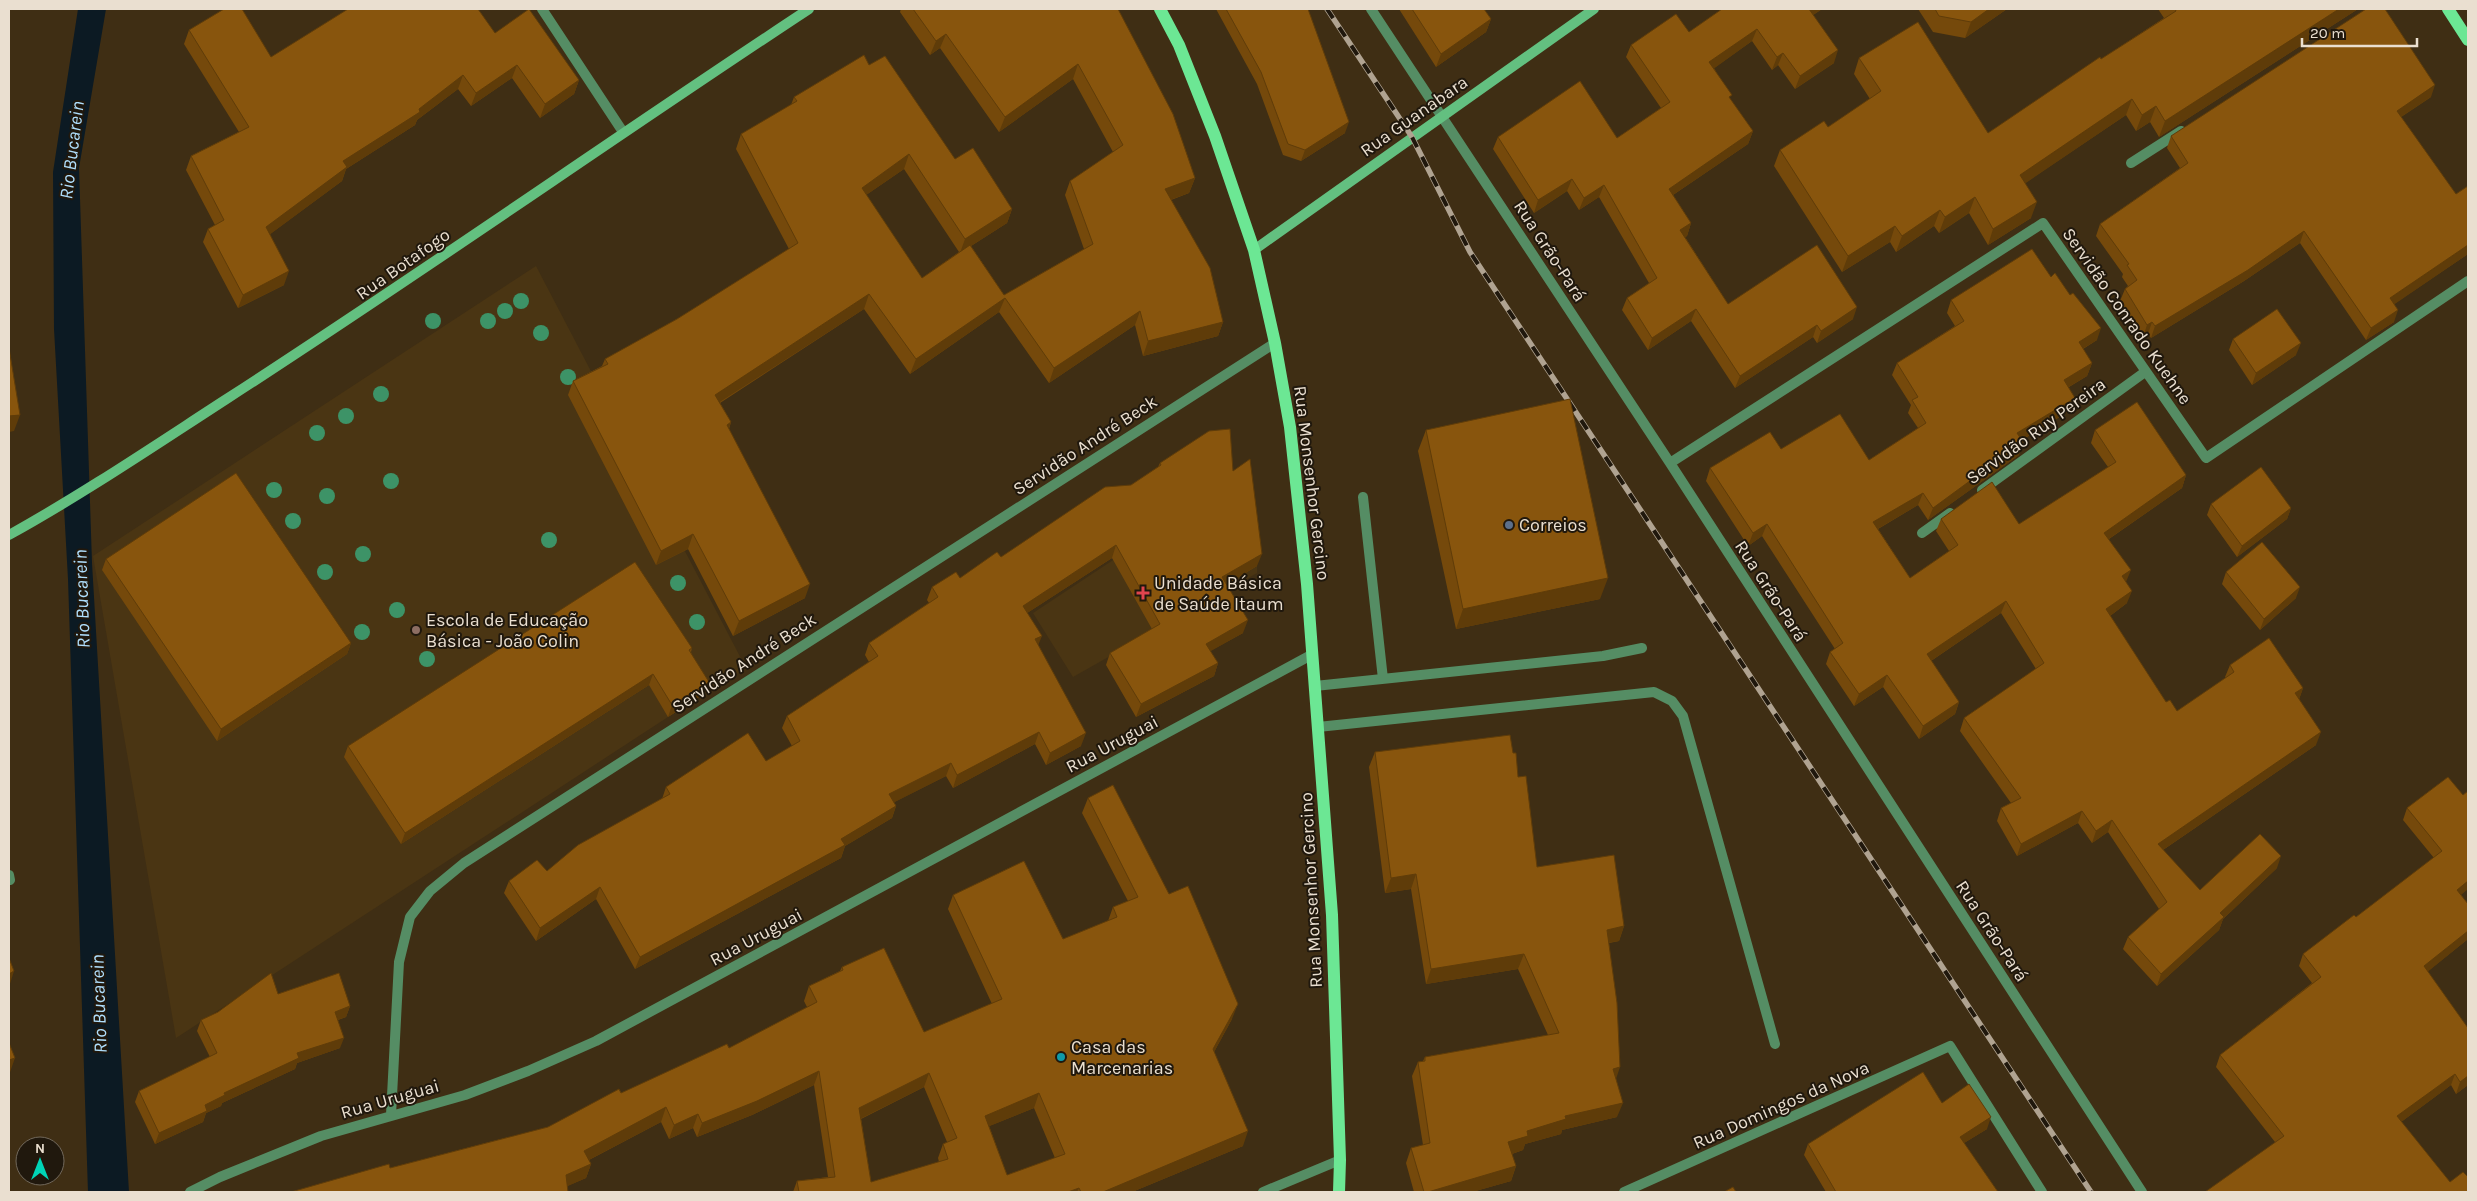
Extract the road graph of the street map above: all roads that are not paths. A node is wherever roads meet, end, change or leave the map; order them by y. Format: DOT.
graph roads {
  1 [pos="542,9"];
  2 [pos="809,9"];
  3 [pos="1160,9"];
  4 [pos="1371,9"];
  5 [pos="1594,9"];
  6 [pos="2448,9"];
  7 [pos="2468,40"];
  8 [pos="1443,116"];
  9 [pos="2188,126"];
  10 [pos="623,132"];
  11 [pos="2131,163"];
  12 [pos="1254,250"];
  13 [pos="2468,281"];
  14 [pos="1275,343"];
  15 [pos="2145,372"];
  16 [pos="1670,464"];
  17 [pos="1363,496"];
  18 [pos="1922,533"];
  19 [pos="9,535"];
  20 [pos="1642,648"];
  21 [pos="1313,654"];
  22 [pos="1382,679"];
  23 [pos="1315,686"];
  24 [pos="1318,727"];
  25 [pos="1775,1044"];
  26 [pos="391,1114"];
  27 [pos="1340,1160"];
  28 [pos="190,1192"];
  29 [pos="1263,1192"];
  30 [pos="1339,1192"];
  31 [pos="1624,1192"];
  32 [pos="2042,1192"];
  33 [pos="2142,1192"];
  1 -- 10 [label="street"];
  2 -- 10 [label="street, Rua Botafogo"];
  3 -- 12 [label="main road, Rua Monsenhor Gercino"];
  4 -- 8 [label="street, Rua Grão-Pará"];
  5 -- 8 [label="street, Rua Guanabara"];
  6 -- 7 [label="main road"];
  8 -- 12 [label="street, Rua Guanabara"];
  8 -- 16 [label="street, Rua Grão-Pará"];
  9 -- 11 [label="street"];
  10 -- 19 [label="street, Rua Botafogo"];
  12 -- 14 [label="main road, Rua Monsenhor Gercino"];
  13 -- 15 [label="street, Servidão Conrado Kuehne"];
  14 -- 21 [label="main road, Rua Monsenhor Gercino"];
  14 -- 26 [label="street, Servidão André Beck"];
  15 -- 16 [label="street, Servidão Conrado Kuehne"];
  15 -- 18 [label="street, Servidão Ruy Pereira"];
  16 -- 33 [label="street, Rua Grão-Pará"];
  17 -- 22 [label="street"];
  20 -- 22 [label="street"];
  21 -- 23 [label="main road, Rua Monsenhor Gercino"];
  21 -- 26 [label="street, Rua Uruguai"];
  22 -- 23 [label="street"];
  23 -- 24 [label="main road, Rua Monsenhor Gercino"];
  24 -- 25 [label="street"];
  24 -- 27 [label="main road, Rua Monsenhor Gercino"];
  26 -- 28 [label="street, Rua Uruguai"];
  27 -- 29 [label="street"];
  27 -- 30 [label="main road, Rua Monsenhor Gercino"];
  31 -- 32 [label="street, Rua Domingos da Nova"];
}
